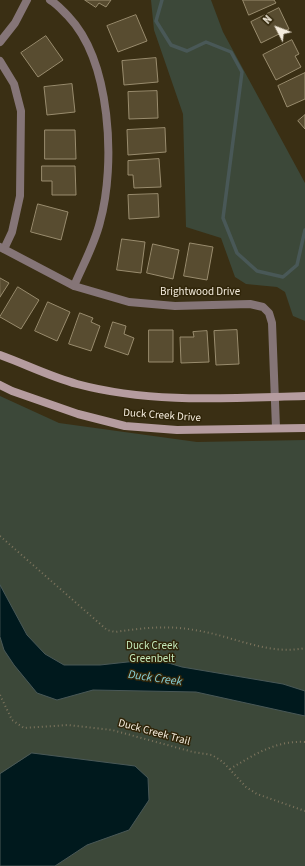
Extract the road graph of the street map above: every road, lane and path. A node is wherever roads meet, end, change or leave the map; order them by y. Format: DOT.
graph roads {
  1 [pos="27,0"];
  2 [pos="50,0"];
  3 [pos="0,42"];
  4 [pos="0,61"];
  5 [pos="2,248"];
  6 [pos="74,286"];
  7 [pos="0,355"];
  8 [pos="0,385"];
  9 [pos="305,396"];
  10 [pos="274,397"];
  11 [pos="276,428"];
  12 [pos="305,428"];
  13 [pos="0,536"];
  14 [pos="305,648"];
  15 [pos="0,695"];
  16 [pos="305,742"];
  17 [pos="230,769"];
  18 [pos="305,811"];
  1 -- 3 [label="street"];
  2 -- 6 [label="street"];
  4 -- 5 [label="street"];
  5 -- 6 [label="street, Brightwood Drive"];
  6 -- 10 [label="street, Brightwood Drive"];
  7 -- 10 [label="main road, Duck Creek Drive"];
  8 -- 11 [label="main road, Duck Creek Drive"];
  9 -- 10 [label="main road, Duck Creek Drive"];
  10 -- 11 [label="street, Brightwood Drive"];
  11 -- 12 [label="main road, Duck Creek Drive"];
  13 -- 14 [label="path"];
  15 -- 17 [label="path, Duck Creek Trail"];
  16 -- 17 [label="path"];
  17 -- 18 [label="path, Duck Creek Trail"];
}
